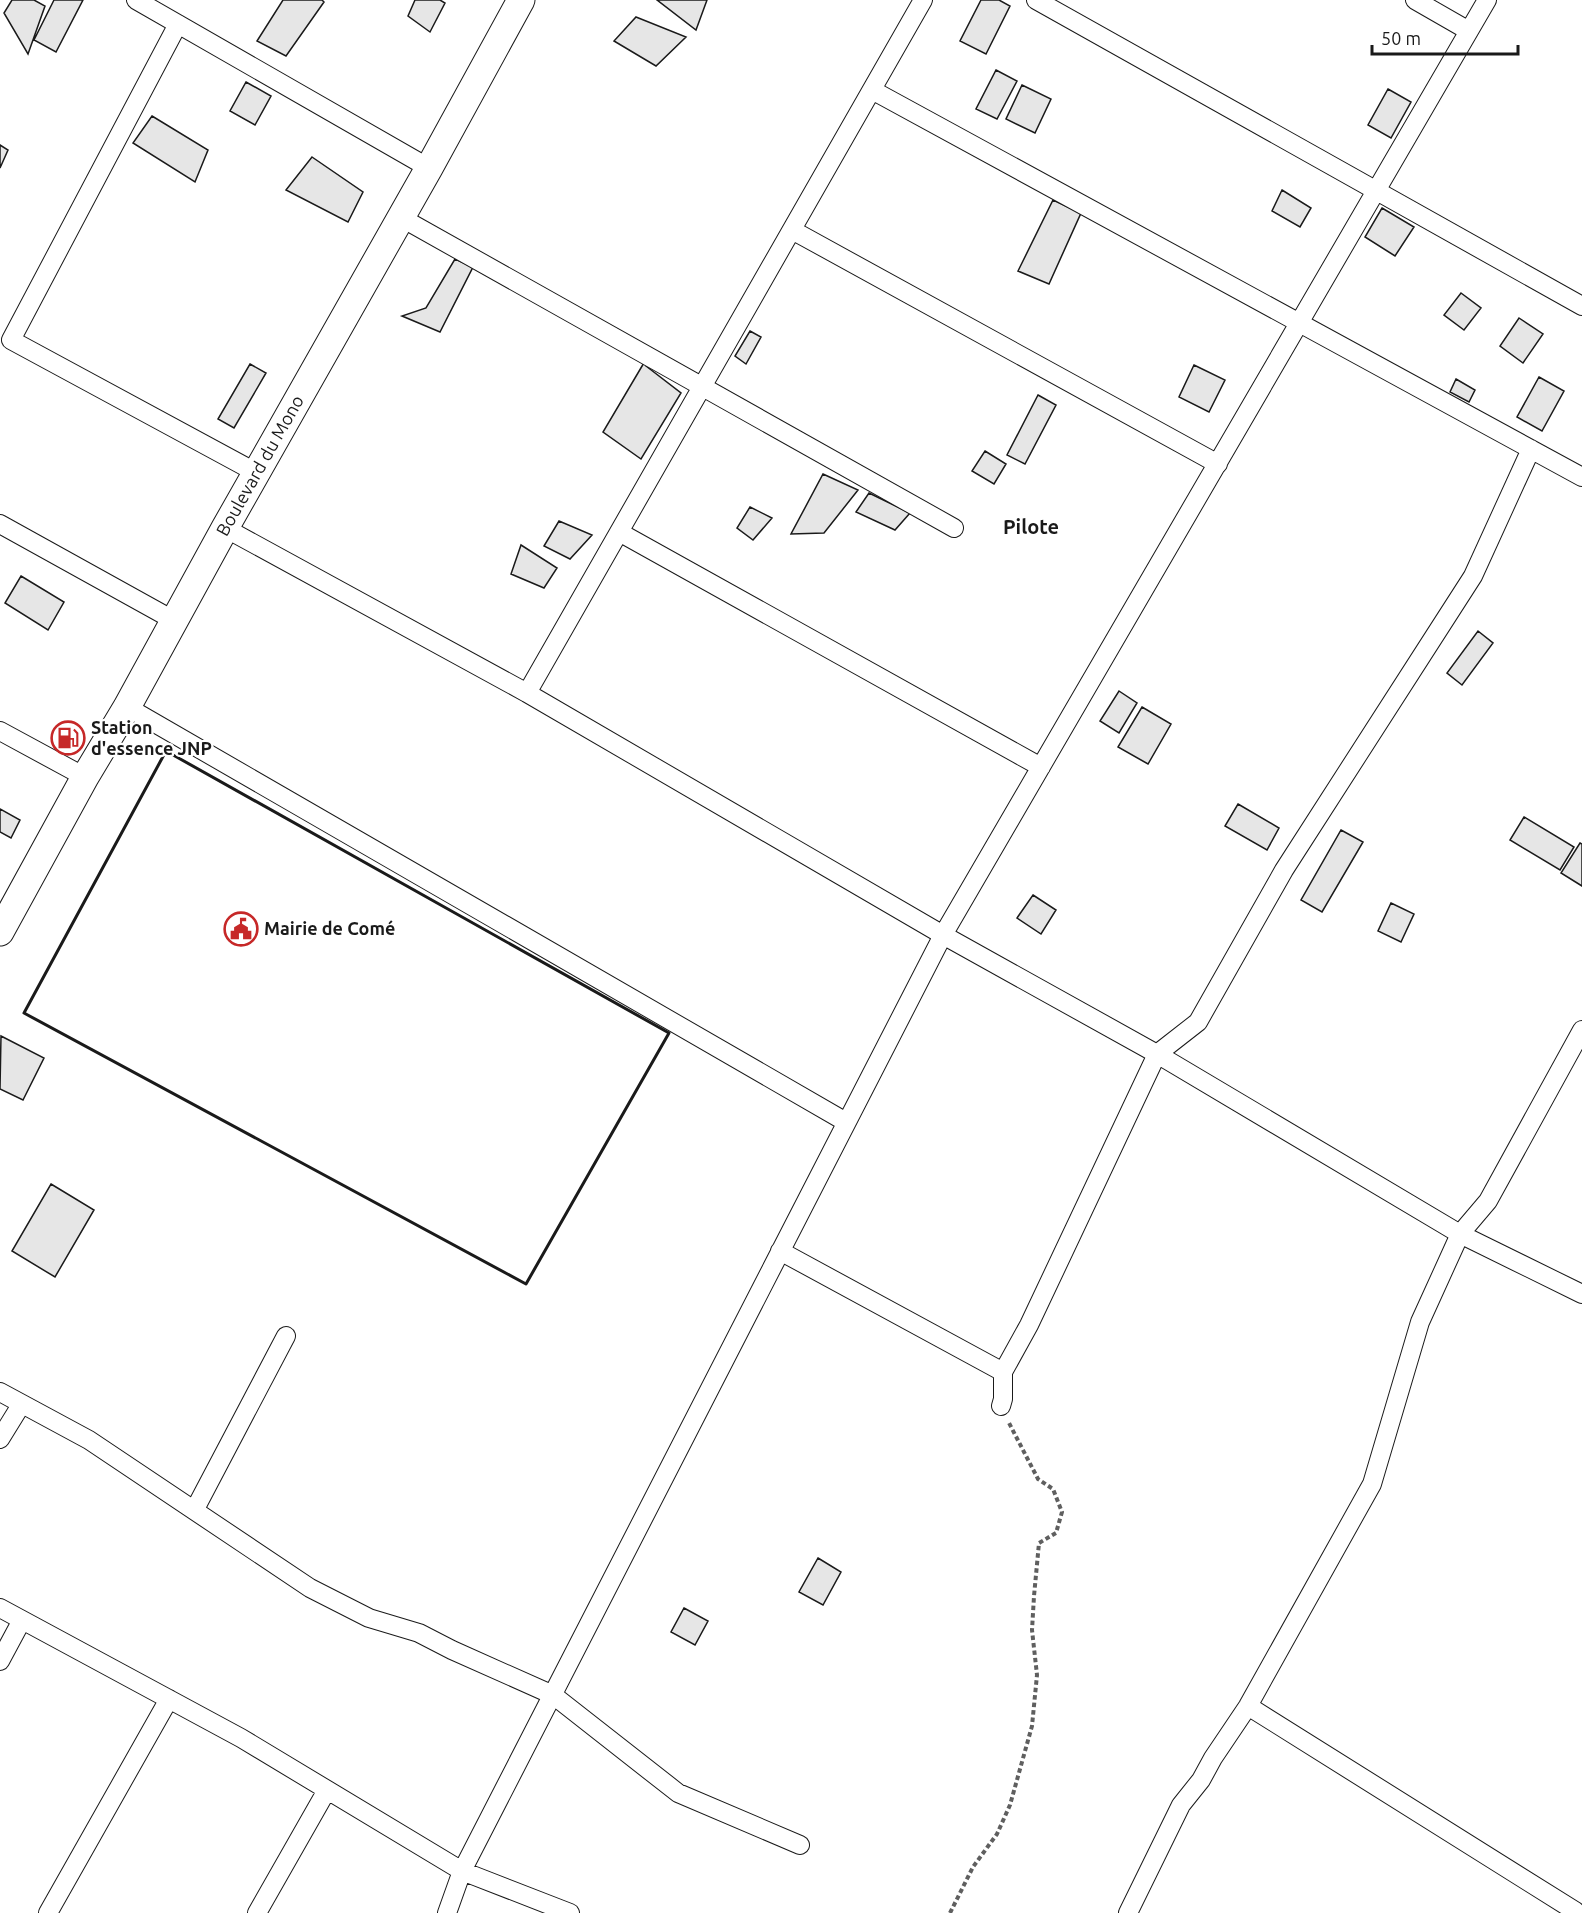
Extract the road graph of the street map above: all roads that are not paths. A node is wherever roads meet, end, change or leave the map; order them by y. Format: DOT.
graph roads {
  1 [pos="136,0"];
  2 [pos="923,0"];
  3 [pos="1036,0"];
  4 [pos="1415,0"];
  5 [pos="1487,0"];
  6 [pos="515,2"];
  7 [pos="178,24"];
  8 [pos="1469,31"];
  9 [pos="872,90"];
  10 [pos="429,168"];
  11 [pos="1376,191"];
  12 [pos="400,217"];
  13 [pos="792,230"];
  14 [pos="1582,306"];
  15 [pos="1300,322"];
  16 [pos="702,386"];
  17 [pos="1531,449"];
  18 [pos="1218,464"];
  19 [pos="257,472"];
  20 [pos="1582,477"];
  21 [pos="0,524"];
  22 [pos="225,528"];
  23 [pos="954,528"];
  24 [pos="619,532"];
  25 [pos="174,621"];
  26 [pos="527,693"];
  27 [pos="127,706"];
  28 [pos="0,730"];
  29 [pos="1041,767"];
  30 [pos="85,777"];
  31 [pos="0,932"];
  32 [pos="943,935"];
  33 [pos="1582,1030"];
  34 [pos="1157,1054"];
  35 [pos="846,1122"];
  36 [pos="1460,1234"];
  37 [pos="780,1251"];
  38 [pos="1582,1294"];
  39 [pos="286,1336"];
  40 [pos="1003,1372"];
  41 [pos="0,1392"];
  42 [pos="21,1405"];
  43 [pos="1001,1406"];
  44 [pos="0,1439"];
  45 [pos="195,1509"];
  46 [pos="0,1608"];
  47 [pos="22,1620"];
  48 [pos="0,1661"];
  49 [pos="553,1695"];
  50 [pos="169,1699"];
  51 [pos="1248,1706"];
  52 [pos="327,1790"];
  53 [pos="800,1845"];
  54 [pos="462,1871"];
  55 [pos="1575,1911"];
  56 [pos="48,1913"];
  57 [pos="257,1913"];
  58 [pos="447,1913"];
  59 [pos="570,1913"];
  60 [pos="1128,1913"];
  1 -- 7 [label="street"];
  2 -- 9 [label="street"];
  3 -- 11 [label="street"];
  4 -- 8 [label="street"];
  5 -- 8 [label="street"];
  6 -- 10 [label="main road, Boulevard du Mono"];
  7 -- 10 [label="street"];
  7 -- 19 [label="street"];
  8 -- 11 [label="street"];
  9 -- 13 [label="street"];
  9 -- 15 [label="street"];
  10 -- 12 [label="main road, Boulevard du Mono"];
  11 -- 14 [label="street"];
  11 -- 15 [label="street"];
  12 -- 16 [label="street"];
  12 -- 19 [label="main road, Boulevard du Mono"];
  13 -- 16 [label="street"];
  13 -- 18 [label="street"];
  15 -- 17 [label="street"];
  15 -- 18 [label="street"];
  16 -- 23 [label="street"];
  16 -- 24 [label="street"];
  17 -- 20 [label="street"];
  17 -- 34 [label="street"];
  18 -- 29 [label="street"];
  19 -- 22 [label="main road, Boulevard du Mono"];
  21 -- 25 [label="street"];
  22 -- 25 [label="main road, Boulevard du Mono"];
  22 -- 26 [label="street"];
  24 -- 26 [label="street"];
  24 -- 29 [label="street"];
  25 -- 27 [label="main road, Boulevard du Mono"];
  26 -- 32 [label="street"];
  27 -- 30 [label="main road, Boulevard du Mono"];
  27 -- 35 [label="street"];
  28 -- 30 [label="street"];
  29 -- 32 [label="street"];
  30 -- 31 [label="main road, Boulevard du Mono"];
  32 -- 34 [label="street"];
  32 -- 35 [label="street"];
  33 -- 36 [label="street"];
  34 -- 36 [label="street"];
  34 -- 40 [label="street"];
  35 -- 37 [label="street"];
  36 -- 38 [label="street"];
  36 -- 51 [label="street"];
  37 -- 40 [label="street"];
  37 -- 49 [label="street"];
  39 -- 45 [label="street"];
  40 -- 43 [label="street"];
  41 -- 42 [label="street"];
  42 -- 44 [label="street"];
  42 -- 45 [label="street"];
  45 -- 49 [label="street"];
  46 -- 47 [label="street"];
  47 -- 48 [label="street"];
  47 -- 50 [label="street"];
  49 -- 53 [label="street"];
  49 -- 54 [label="street"];
  50 -- 52 [label="street"];
  50 -- 56 [label="street"];
  51 -- 55 [label="street"];
  51 -- 60 [label="street"];
  52 -- 54 [label="street"];
  52 -- 57 [label="street"];
  54 -- 58 [label="street"];
  54 -- 59 [label="street"];
}
